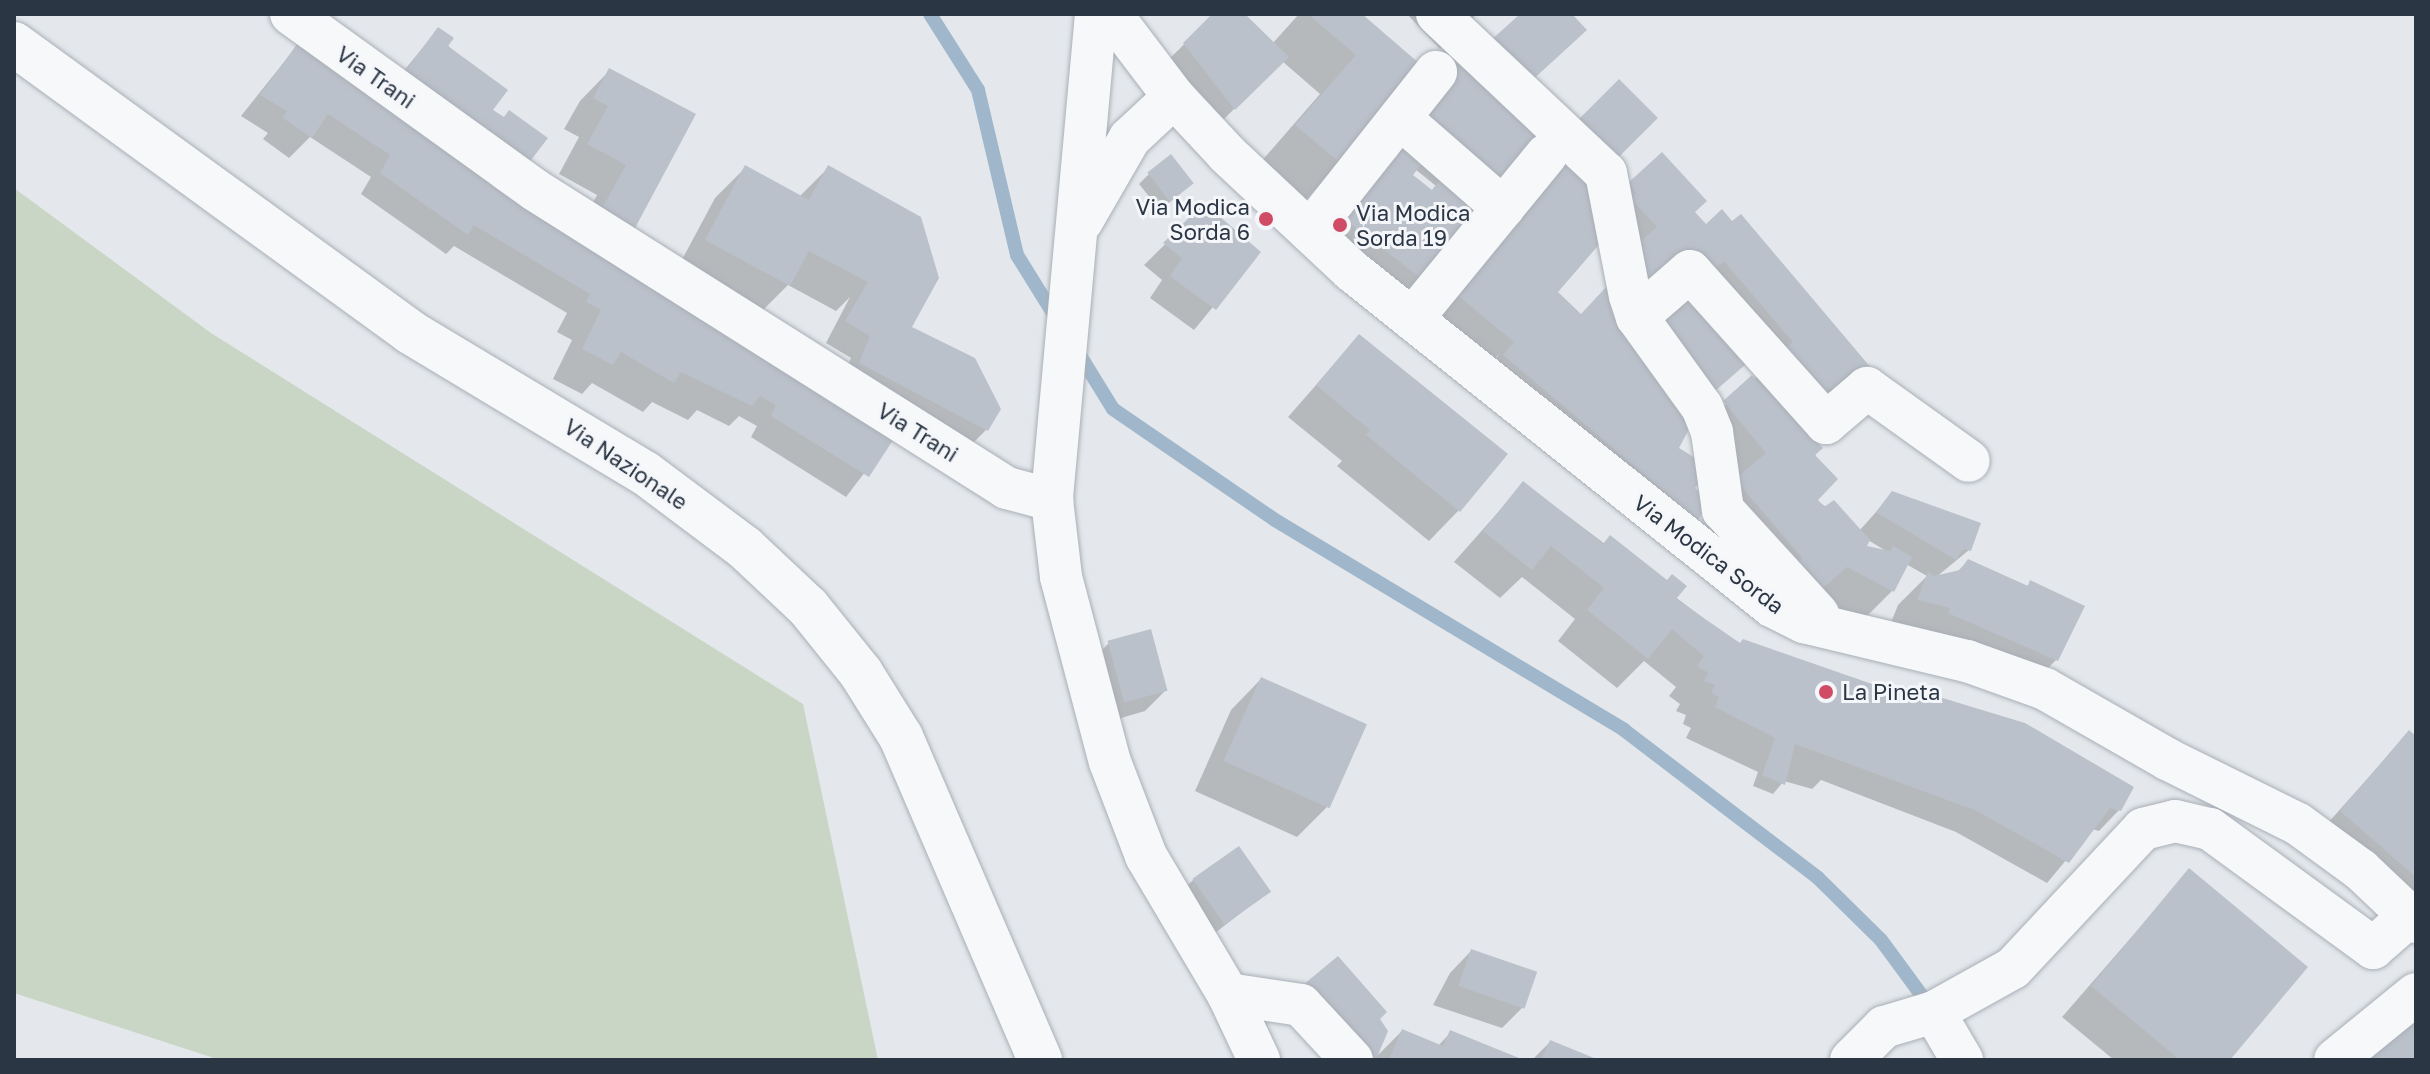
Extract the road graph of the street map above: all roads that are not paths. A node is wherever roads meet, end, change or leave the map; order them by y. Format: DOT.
graph roads {
  1 [pos="291,14"];
  2 [pos="1096,14"];
  3 [pos="1111,14"];
  4 [pos="1437,14"];
  5 [pos="14,44"];
  6 [pos="1436,72"];
  7 [pos="1174,97"];
  8 [pos="1400,118"];
  9 [pos="1546,155"];
  10 [pos="1503,208"];
  11 [pos="1310,231"];
  12 [pos="1072,240"];
  13 [pos="1637,317"];
  14 [pos="1412,319"];
  15 [pos="1969,461"];
  16 [pos="1052,500"];
  17 [pos="1834,628"];
  18 [pos="2413,919"];
  19 [pos="1228,994"];
  20 [pos="2416,994"];
  21 [pos="1934,1012"];
  22 [pos="1040,1060"];
  23 [pos="1259,1060"];
  24 [pos="1352,1060"];
  25 [pos="1851,1060"];
  26 [pos="1962,1060"];
  27 [pos="2335,1060"];
  1 -- 16 [label="street, Via Trani"];
  2 -- 12 [label="street"];
  3 -- 7 [label="street, Via Modica Sorda"];
  4 -- 13 [label="street"];
  5 -- 22 [label="street, Via Nazionale"];
  6 -- 8 [label="street"];
  7 -- 11 [label="street, Via Modica Sorda"];
  7 -- 12 [label="street"];
  8 -- 10 [label="street"];
  8 -- 11 [label="street"];
  9 -- 10 [label="street"];
  10 -- 14 [label="street"];
  11 -- 14 [label="street, Via Modica Sorda"];
  12 -- 16 [label="street"];
  13 -- 15 [label="street"];
  13 -- 17 [label="street"];
  14 -- 17 [label="street, Via Modica Sorda"];
  16 -- 19 [label="street"];
  17 -- 18 [label="street, Via Modica Sorda"];
  18 -- 21 [label="street"];
  19 -- 23 [label="street"];
  19 -- 24 [label="street"];
  20 -- 27 [label="street"];
  21 -- 25 [label="street"];
  21 -- 26 [label="street"];
}
